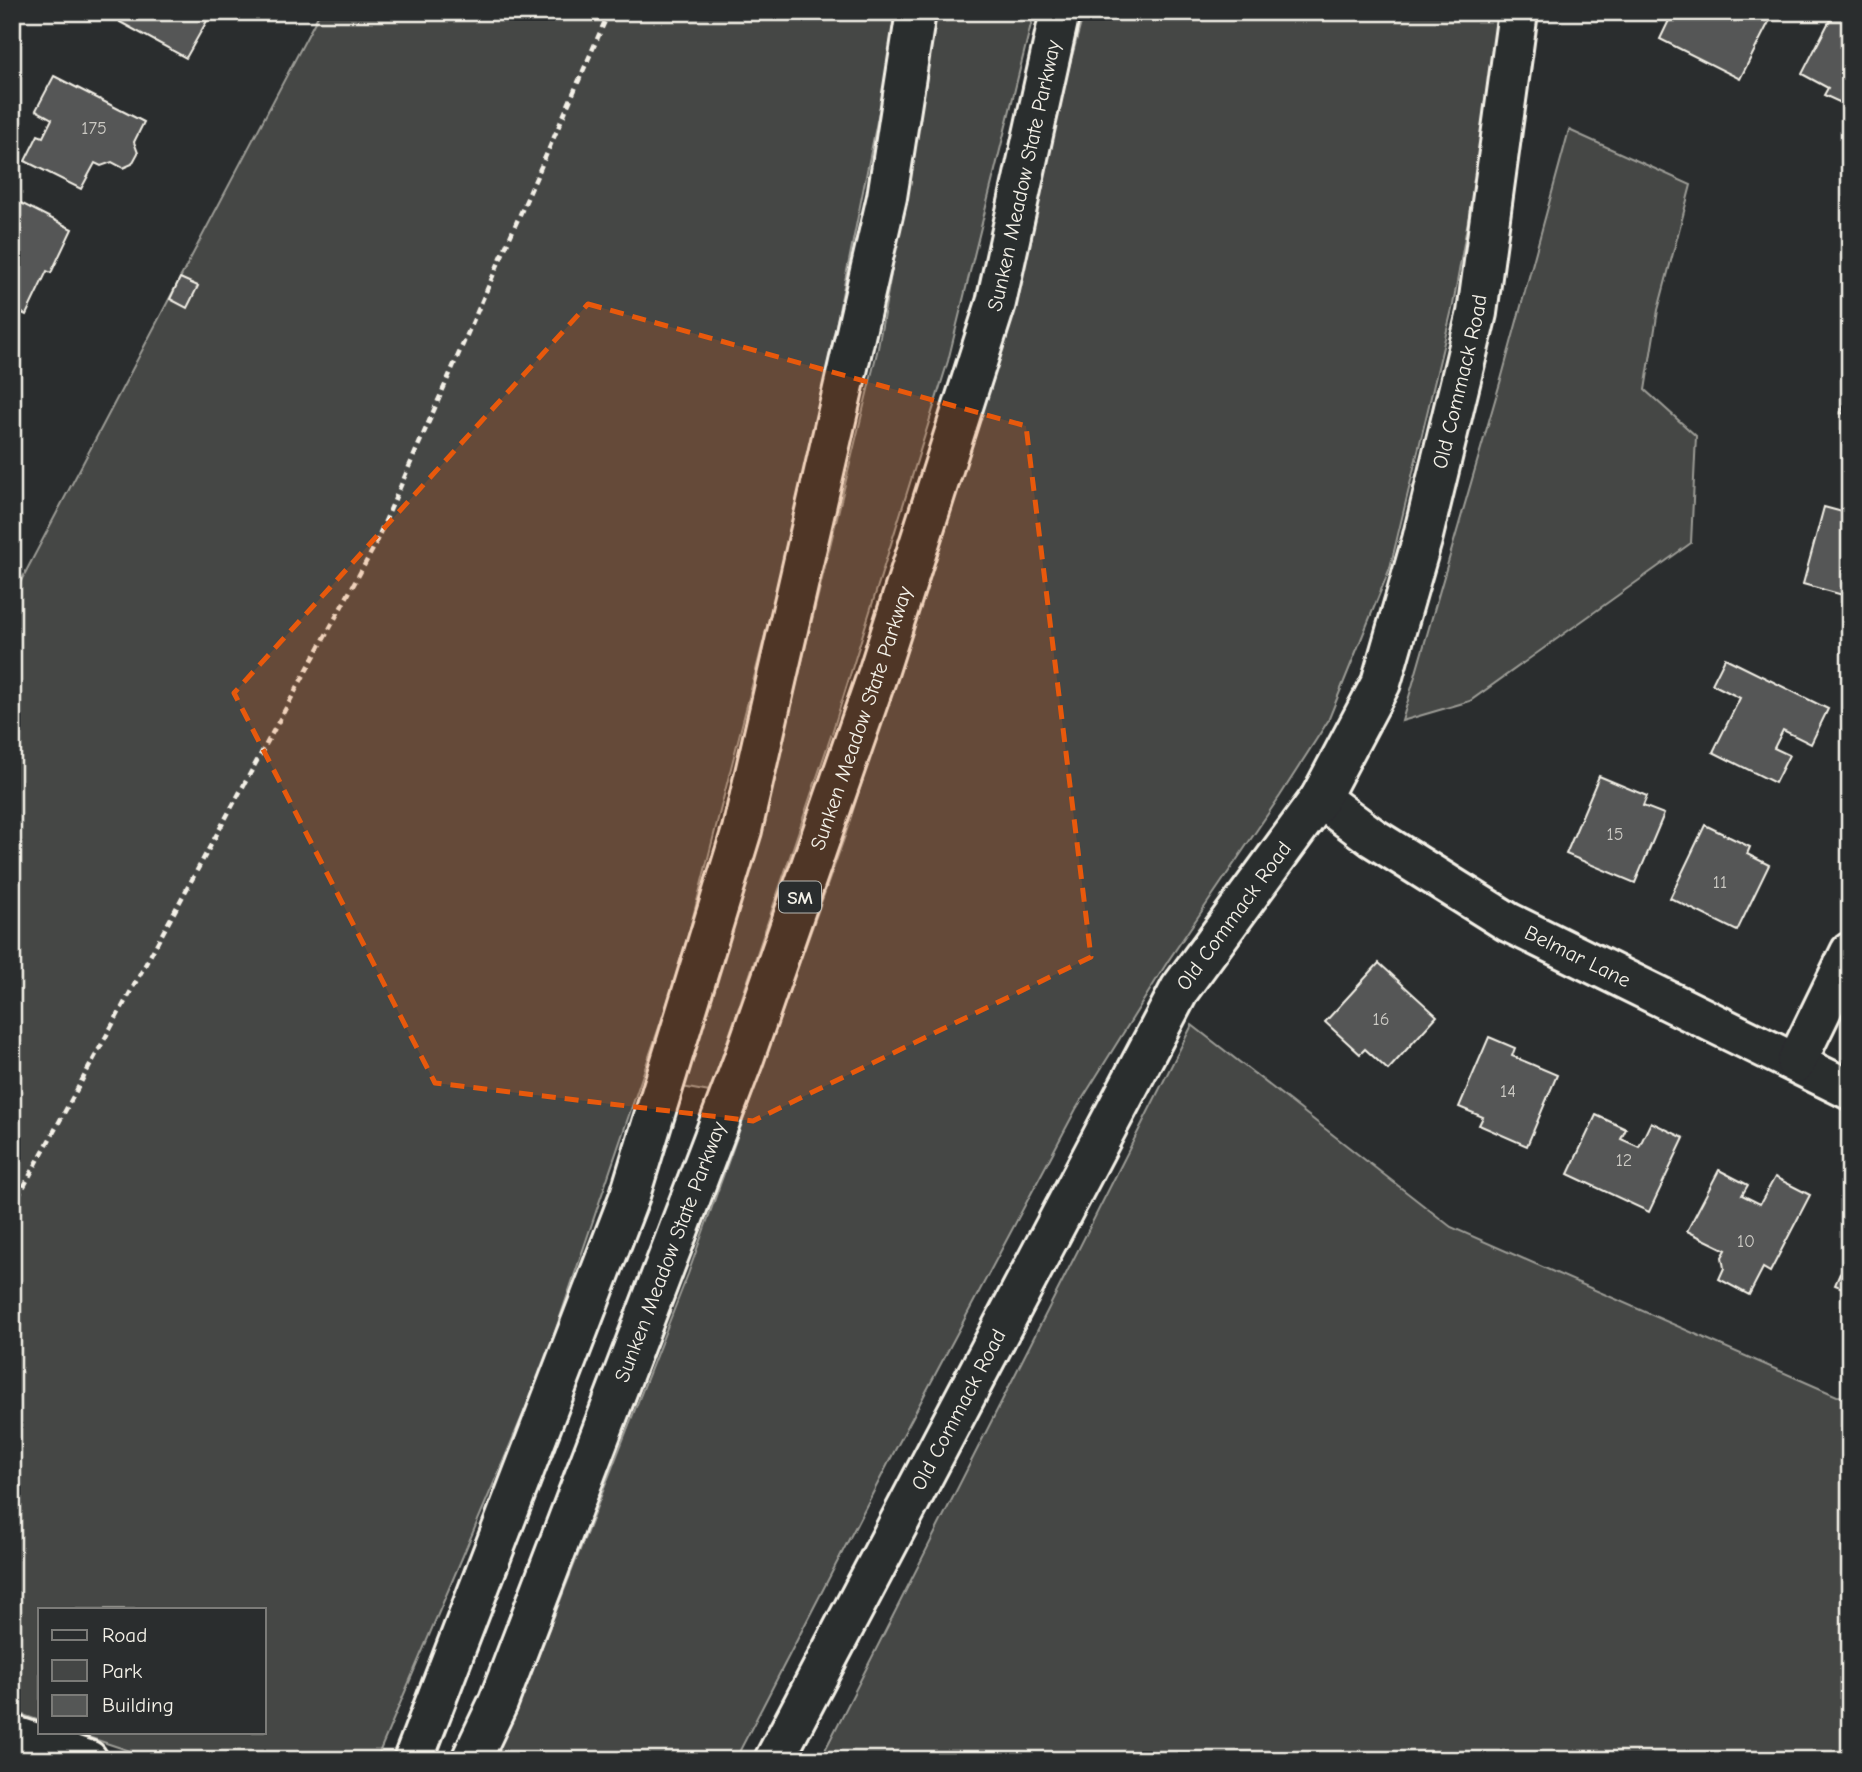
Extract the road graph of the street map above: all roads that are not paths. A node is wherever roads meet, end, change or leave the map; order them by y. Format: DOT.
graph roads {
  1 [pos="916,12"];
  2 [pos="1060,12"];
  3 [pos="1518,12"];
  4 [pos="1320,798"];
  5 [pos="1850,952"];
  6 [pos="1796,1063"];
  7 [pos="1850,1090"];
  8 [pos="12,1735"];
  9 [pos="88,1760"];
  10 [pos="413,1760"];
  11 [pos="471,1760"];
  12 [pos="774,1760"];
  1 -- 10 [label="main road"];
  2 -- 11 [label="main road, Sunken Meadow State Parkway / SM"];
  3 -- 4 [label="main road, Old Commack Road"];
  4 -- 6 [label="main road, Belmar Lane"];
  4 -- 12 [label="main road, Old Commack Road"];
  5 -- 6 [label="main road"];
  6 -- 7 [label="main road, Belmar Lane"];
  8 -- 9 [label="main road"];
}
